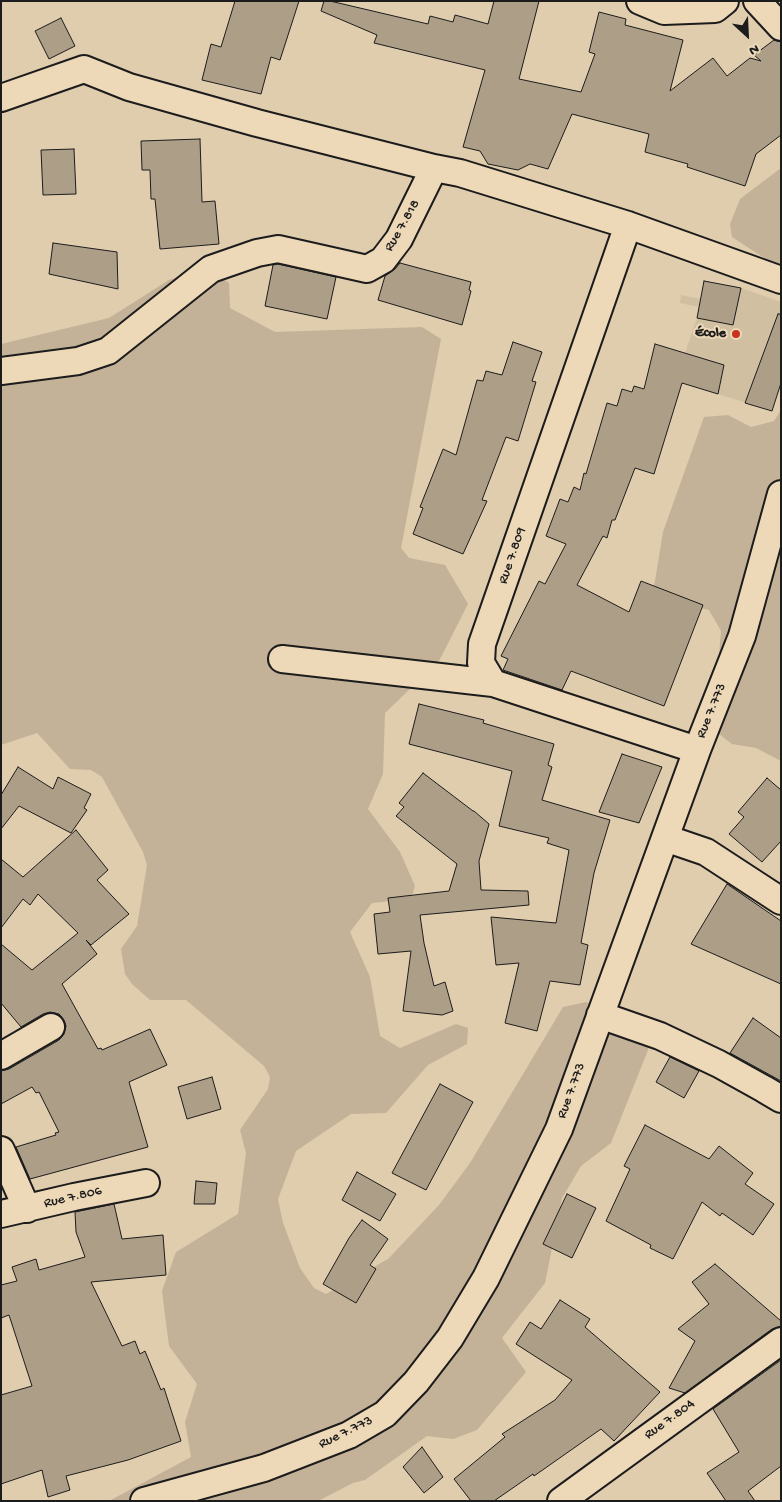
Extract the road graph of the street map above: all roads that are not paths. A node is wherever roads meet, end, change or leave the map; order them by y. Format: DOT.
graph roads {
  1 [pos="640,1"];
  2 [pos="726,1"];
  3 [pos="757,1"];
  4 [pos="781,27"];
  5 [pos="1,98"];
  6 [pos="434,168"];
  7 [pos="628,225"];
  8 [pos="781,280"];
  9 [pos="1,371"];
  10 [pos="781,494"];
  11 [pos="282,659"];
  12 [pos="493,683"];
  13 [pos="697,750"];
  14 [pos="665,838"];
  15 [pos="781,901"];
  16 [pos="600,1015"];
  17 [pos="51,1027"];
  18 [pos="1,1056"];
  19 [pos="781,1099"];
  20 [pos="1,1150"];
  21 [pos="146,1184"];
  22 [pos="27,1209"];
  23 [pos="1,1214"];
  24 [pos="781,1341"];
  25 [pos="144,1501"];
  26 [pos="561,1501"];
  1 -- 2 [label="street"];
  3 -- 4 [label="street"];
  5 -- 6 [label="street"];
  6 -- 7 [label="street"];
  6 -- 9 [label="street, Rue 7.818"];
  7 -- 8 [label="street"];
  7 -- 12 [label="street, Rue 7.809"];
  10 -- 13 [label="street, Rue 7.773"];
  11 -- 12 [label="street"];
  12 -- 13 [label="street"];
  13 -- 14 [label="street, Rue 7.773"];
  14 -- 15 [label="street"];
  14 -- 16 [label="street, Rue 7.773"];
  16 -- 19 [label="street"];
  16 -- 25 [label="street, Rue 7.773"];
  17 -- 18 [label="street"];
  20 -- 22 [label="street"];
  21 -- 22 [label="street, Rue 7.806"];
  22 -- 23 [label="street, Rue 7.806"];
  24 -- 26 [label="street, Rue 7.804"];
}
